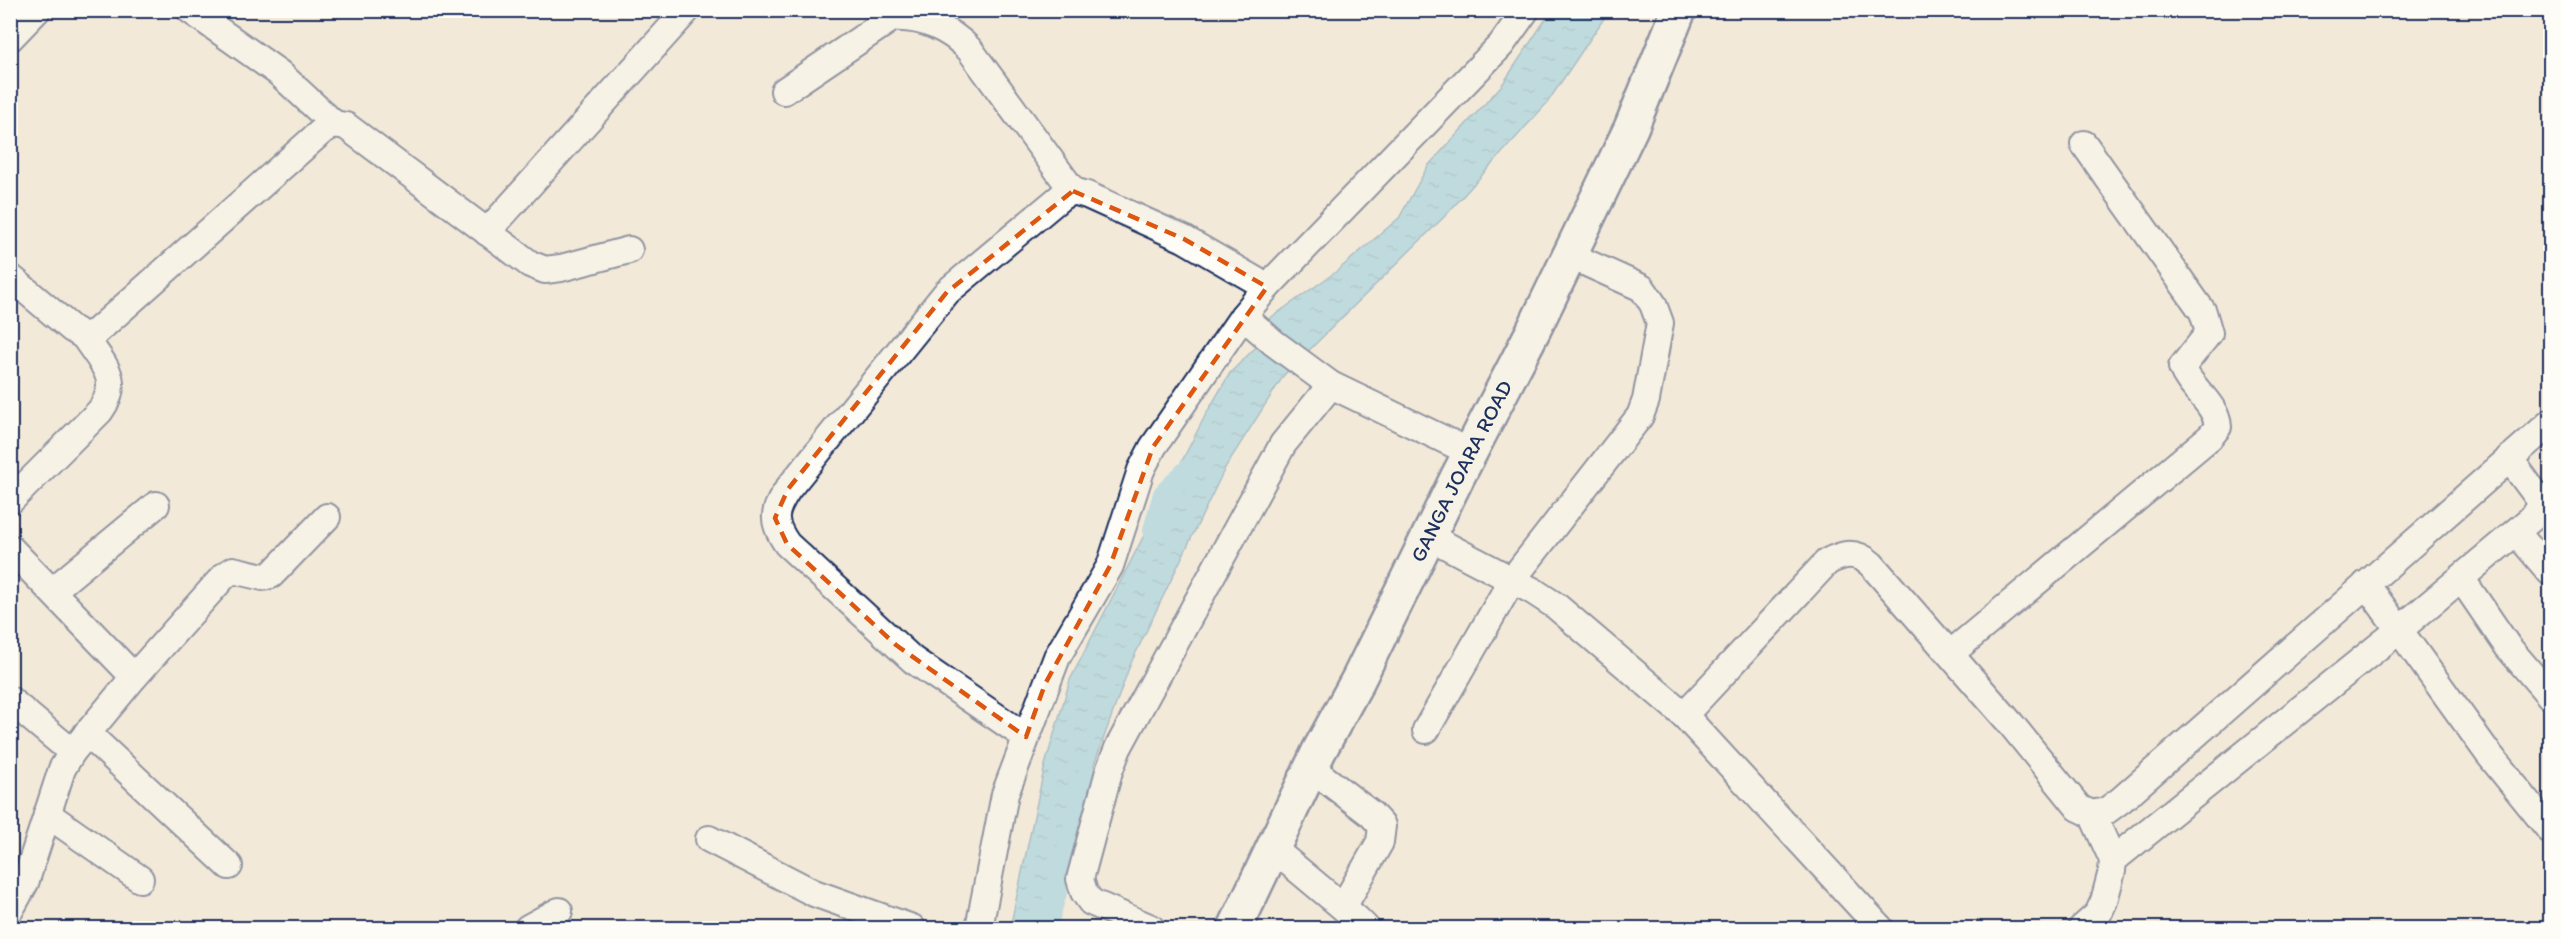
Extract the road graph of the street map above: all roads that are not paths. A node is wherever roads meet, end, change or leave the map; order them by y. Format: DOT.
graph roads {
  1 [pos="37,10"];
  2 [pos="190,10"];
  3 [pos="687,10"];
  4 [pos="1526,10"];
  5 [pos="1678,10"];
  6 [pos="10,38"];
  7 [pos="784,91"];
  8 [pos="333,124"];
  9 [pos="2084,144"];
  10 [pos="1073,191"];
  11 [pos="487,232"];
  12 [pos="629,250"];
  13 [pos="1569,255"];
  14 [pos="10,277"];
  15 [pos="1268,287"];
  16 [pos="1243,316"];
  17 [pos="84,336"];
  18 [pos="1331,384"];
  19 [pos="2550,423"];
  20 [pos="1470,452"];
  21 [pos="2509,458"];
  22 [pos="10,501"];
  23 [pos="156,505"];
  24 [pos="327,517"];
  25 [pos="2516,532"];
  26 [pos="1428,536"];
  27 [pos="10,548"];
  28 [pos="2550,572"];
  29 [pos="2461,578"];
  30 [pos="1512,580"];
  31 [pos="2366,584"];
  32 [pos="52,591"];
  33 [pos="2399,630"];
  34 [pos="1950,654"];
  35 [pos="134,677"];
  36 [pos="2550,696"];
  37 [pos="10,700"];
  38 [pos="1684,715"];
  39 [pos="1426,730"];
  40 [pos="1026,737"];
  41 [pos="80,742"];
  42 [pos="1311,768"];
  43 [pos="47,814"];
  44 [pos="2092,814"];
  45 [pos="2550,830"];
  46 [pos="709,839"];
  47 [pos="1272,848"];
  48 [pos="2113,860"];
  49 [pos="229,866"];
  50 [pos="140,879"];
  51 [pos="1343,907"];
  52 [pos="10,910"];
  53 [pos="559,911"];
  54 [pos="528,928"];
  55 [pos="912,928"];
  56 [pos="979,928"];
  57 [pos="1151,928"];
  58 [pos="1235,928"];
  59 [pos="1366,928"];
  60 [pos="1880,928"];
  61 [pos="2082,928"];
  1 -- 6 [label="street"];
  2 -- 8 [label="street"];
  3 -- 11 [label="street"];
  4 -- 15 [label="street"];
  5 -- 13 [label="main road, GANGA JOARA ROAD"];
  7 -- 10 [label="street"];
  8 -- 11 [label="street"];
  8 -- 17 [label="street"];
  9 -- 34 [label="street"];
  10 -- 15 [label="street"];
  10 -- 40 [label="street"];
  11 -- 12 [label="street"];
  13 -- 20 [label="main road, GANGA JOARA ROAD"];
  13 -- 30 [label="street"];
  14 -- 17 [label="street"];
  15 -- 16 [label="street"];
  16 -- 18 [label="street"];
  16 -- 40 [label="street"];
  17 -- 22 [label="street"];
  18 -- 20 [label="street"];
  18 -- 57 [label="street"];
  19 -- 21 [label="street"];
  20 -- 26 [label="main road, GANGA JOARA ROAD"];
  21 -- 25 [label="street"];
  21 -- 31 [label="street"];
  23 -- 32 [label="street"];
  24 -- 35 [label="street"];
  25 -- 28 [label="street"];
  25 -- 29 [label="street"];
  26 -- 30 [label="street"];
  26 -- 42 [label="main road, GANGA JOARA ROAD"];
  27 -- 32 [label="street"];
  29 -- 33 [label="street"];
  29 -- 36 [label="street"];
  30 -- 38 [label="street"];
  30 -- 39 [label="street"];
  31 -- 33 [label="street"];
  31 -- 44 [label="street"];
  32 -- 35 [label="street"];
  33 -- 45 [label="street"];
  33 -- 48 [label="street"];
  34 -- 38 [label="street"];
  34 -- 44 [label="street"];
  35 -- 41 [label="street"];
  37 -- 41 [label="street"];
  38 -- 60 [label="street"];
  40 -- 56 [label="street"];
  41 -- 43 [label="street"];
  41 -- 49 [label="street"];
  42 -- 47 [label="main road, GANGA JOARA ROAD"];
  42 -- 51 [label="street"];
  43 -- 50 [label="street"];
  43 -- 52 [label="street"];
  44 -- 48 [label="street"];
  46 -- 55 [label="street"];
  47 -- 51 [label="street"];
  47 -- 58 [label="main road, GANGA JOARA ROAD"];
  48 -- 61 [label="street"];
  51 -- 59 [label="street"];
  53 -- 54 [label="street"];
}
